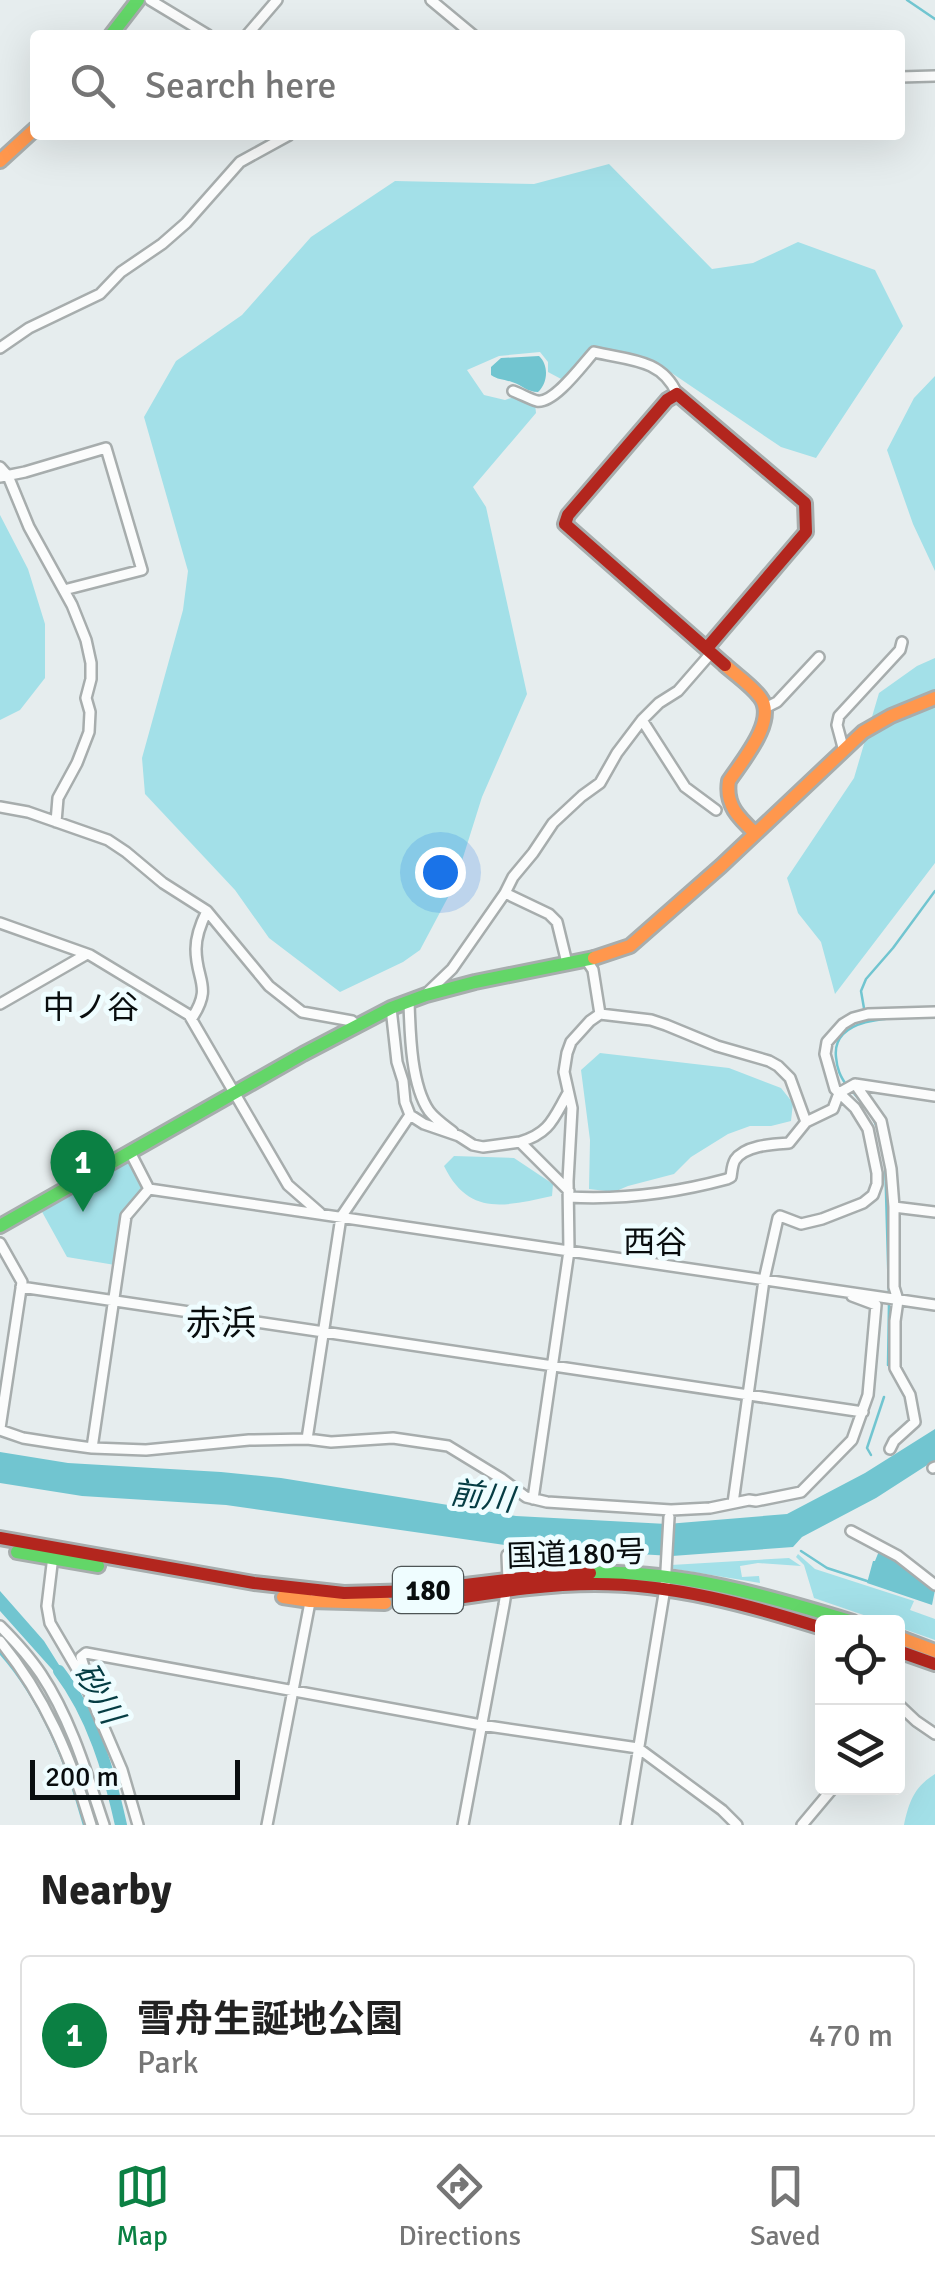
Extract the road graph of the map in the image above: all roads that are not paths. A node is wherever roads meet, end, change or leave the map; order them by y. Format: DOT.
graph roads {
  1 [pos="138,0"];
  2 [pos="150,0"];
  3 [pos="277,0"];
  4 [pos="431,0"];
  5 [pos="115,30"];
  6 [pos="200,30"];
  7 [pos="251,30"];
  8 [pos="466,30"];
  9 [pos="935,76"];
  10 [pos="905,77"];
  11 [pos="30,133"];
  12 [pos="279,140"];
  13 [pos="0,160"];
  14 [pos="0,348"];
  15 [pos="514,391"];
  16 [pos="676,394"];
  17 [pos="2,473"];
  18 [pos="64,590"];
  19 [pos="902,642"];
  20 [pos="710,650"];
  21 [pos="820,657"];
  22 [pos="935,698"];
  23 [pos="767,707"];
  24 [pos="642,720"];
  25 [pos="844,751"];
  26 [pos="0,807"];
  27 [pos="716,810"];
  28 [pos="56,822"];
  29 [pos="755,834"];
  30 [pos="505,892"];
  31 [pos="207,911"];
  32 [pos="0,923"];
  33 [pos="87,954"];
  34 [pos="587,961"];
  35 [pos="567,963"];
  36 [pos="426,995"];
  37 [pos="409,1002"];
  38 [pos="0,1004"];
  39 [pos="391,1008"];
  40 [pos="935,1012"];
  41 [pos="600,1014"];
  42 [pos="192,1018"];
  43 [pos="358,1025"];
  44 [pos="847,1088"];
  45 [pos="234,1093"];
  46 [pos="568,1093"];
  47 [pos="935,1096"];
  48 [pos="410,1115"];
  49 [pos="806,1122"];
  50 [pos="459,1136"];
  51 [pos="520,1142"];
  52 [pos="130,1152"];
  53 [pos="149,1190"];
  54 [pos="569,1194"];
  55 [pos="894,1207"];
  56 [pos="935,1212"];
  57 [pos="322,1215"];
  58 [pos="341,1218"];
  59 [pos="0,1226"];
  60 [pos="0,1243"];
  61 [pos="569,1251"];
  62 [pos="764,1280"];
  63 [pos="21,1288"];
  64 [pos="852,1293"];
  65 [pos="892,1299"];
  66 [pos="113,1302"];
  67 [pos="935,1306"];
  68 [pos="323,1334"];
  69 [pos="552,1366"];
  70 [pos="748,1397"];
  71 [pos="862,1412"];
  72 [pos="0,1429"];
  73 [pos="307,1439"];
  74 [pos="92,1448"];
  75 [pos="890,1448"];
  76 [pos="532,1500"];
  77 [pos="733,1502"];
  78 [pos="669,1518"];
  79 [pos="851,1531"];
  80 [pos="0,1538"];
  81 [pos="0,1549"];
  82 [pos="53,1553"];
  83 [pos="508,1554"];
  84 [pos="666,1583"];
  85 [pos="935,1585"];
  86 [pos="506,1586"];
  87 [pos="311,1596"];
  88 [pos="829,1615"];
  89 [pos="0,1626"];
  90 [pos="815,1626"];
  91 [pos="905,1640"];
  92 [pos="0,1641"];
  93 [pos="935,1651"];
  94 [pos="905,1653"];
  95 [pos="935,1664"];
  96 [pos="84,1681"];
  97 [pos="292,1691"];
  98 [pos="905,1712"];
  99 [pos="481,1725"];
  100 [pos="935,1734"];
  101 [pos="638,1748"];
  102 [pos="827,1795"];
  103 [pos="98,1825"];
  104 [pos="139,1825"];
  105 [pos="268,1825"];
  106 [pos="462,1825"];
  107 [pos="626,1825"];
  108 [pos="737,1825"];
  109 [pos="802,1825"];
  1 -- 5 [label="main road"];
  2 -- 6 [label="street"];
  3 -- 7 [label="street"];
  4 -- 8 [label="street"];
  9 -- 10 [label="street"];
  11 -- 13 [label="main road"];
  12 -- 14 [label="street"];
  15 -- 16 [label="street"];
  16 -- 20 [label="main road"];
  16 -- 20 [label="main road"];
  17 -- 18 [label="street"];
  17 -- 18 [label="street"];
  18 -- 28 [label="street"];
  19 -- 25 [label="street"];
  20 -- 23 [label="main road"];
  20 -- 24 [label="street"];
  21 -- 23 [label="street"];
  22 -- 25 [label="main road"];
  23 -- 29 [label="main road"];
  24 -- 27 [label="street"];
  24 -- 30 [label="street"];
  25 -- 29 [label="main road"];
  26 -- 28 [label="street"];
  28 -- 31 [label="street"];
  29 -- 34 [label="main road"];
  30 -- 35 [label="street"];
  30 -- 36 [label="street"];
  31 -- 42 [label="street"];
  31 -- 43 [label="street"];
  32 -- 33 [label="street"];
  33 -- 38 [label="street"];
  33 -- 42 [label="street"];
  34 -- 35 [label="main road"];
  34 -- 41 [label="street"];
  35 -- 36 [label="main road"];
  36 -- 37 [label="main road"];
  37 -- 39 [label="main road"];
  37 -- 50 [label="street"];
  39 -- 43 [label="main road"];
  39 -- 48 [label="street"];
  40 -- 44 [label="street"];
  41 -- 46 [label="street"];
  41 -- 49 [label="street"];
  42 -- 45 [label="street"];
  43 -- 45 [label="main road"];
  44 -- 47 [label="street"];
  44 -- 49 [label="street"];
  44 -- 55 [label="street"];
  44 -- 62 [label="street"];
  45 -- 52 [label="main road"];
  45 -- 57 [label="street"];
  46 -- 51 [label="street"];
  46 -- 54 [label="street"];
  48 -- 50 [label="street"];
  48 -- 58 [label="street"];
  49 -- 54 [label="street"];
  50 -- 51 [label="street"];
  51 -- 54 [label="street"];
  52 -- 53 [label="street"];
  52 -- 59 [label="main road"];
  53 -- 57 [label="street"];
  53 -- 66 [label="street"];
  54 -- 61 [label="street"];
  55 -- 56 [label="street"];
  55 -- 65 [label="street"];
  57 -- 58 [label="street"];
  58 -- 61 [label="street"];
  58 -- 68 [label="street"];
  60 -- 63 [label="street"];
  61 -- 62 [label="street"];
  61 -- 69 [label="street"];
  62 -- 64 [label="street"];
  62 -- 70 [label="street"];
  63 -- 66 [label="street"];
  63 -- 72 [label="street"];
  64 -- 65 [label="street"];
  64 -- 71 [label="street"];
  65 -- 67 [label="street"];
  65 -- 75 [label="street"];
  66 -- 68 [label="street"];
  66 -- 74 [label="street"];
  68 -- 69 [label="street"];
  68 -- 73 [label="street"];
  69 -- 70 [label="street"];
  69 -- 76 [label="street"];
  70 -- 71 [label="street"];
  70 -- 77 [label="street"];
  71 -- 77 [label="street"];
  72 -- 74 [label="street"];
  73 -- 74 [label="street"];
  73 -- 76 [label="street"];
  76 -- 77 [label="street"];
  78 -- 84 [label="street"];
  79 -- 85 [label="street"];
  80 -- 82 [label="main road, 国道180号 / 180"];
  81 -- 82 [label="main road, 国道180号 / 180"];
  82 -- 87 [label="main road, 国道180号 / 180"];
  82 -- 96 [label="street"];
  83 -- 86 [label="street"];
  84 -- 86 [label="main road, 国道180号 / 180"];
  84 -- 88 [label="main road, 国道180号 / 180"];
  84 -- 90 [label="main road, 国道180号 / 180"];
  84 -- 101 [label="street"];
  86 -- 87 [label="main road, 国道180号 / 180"];
  86 -- 99 [label="street"];
  87 -- 97 [label="street"];
  89 -- 103 [label="street"];
  91 -- 93 [label="main road"];
  92 -- 103 [label="street"];
  94 -- 95 [label="main road"];
  96 -- 97 [label="street"];
  96 -- 104 [label="street"];
  97 -- 99 [label="street"];
  97 -- 105 [label="street"];
  98 -- 100 [label="street"];
  99 -- 101 [label="street"];
  99 -- 106 [label="street"];
  101 -- 107 [label="street"];
  101 -- 108 [label="street"];
  102 -- 109 [label="street"];
}
